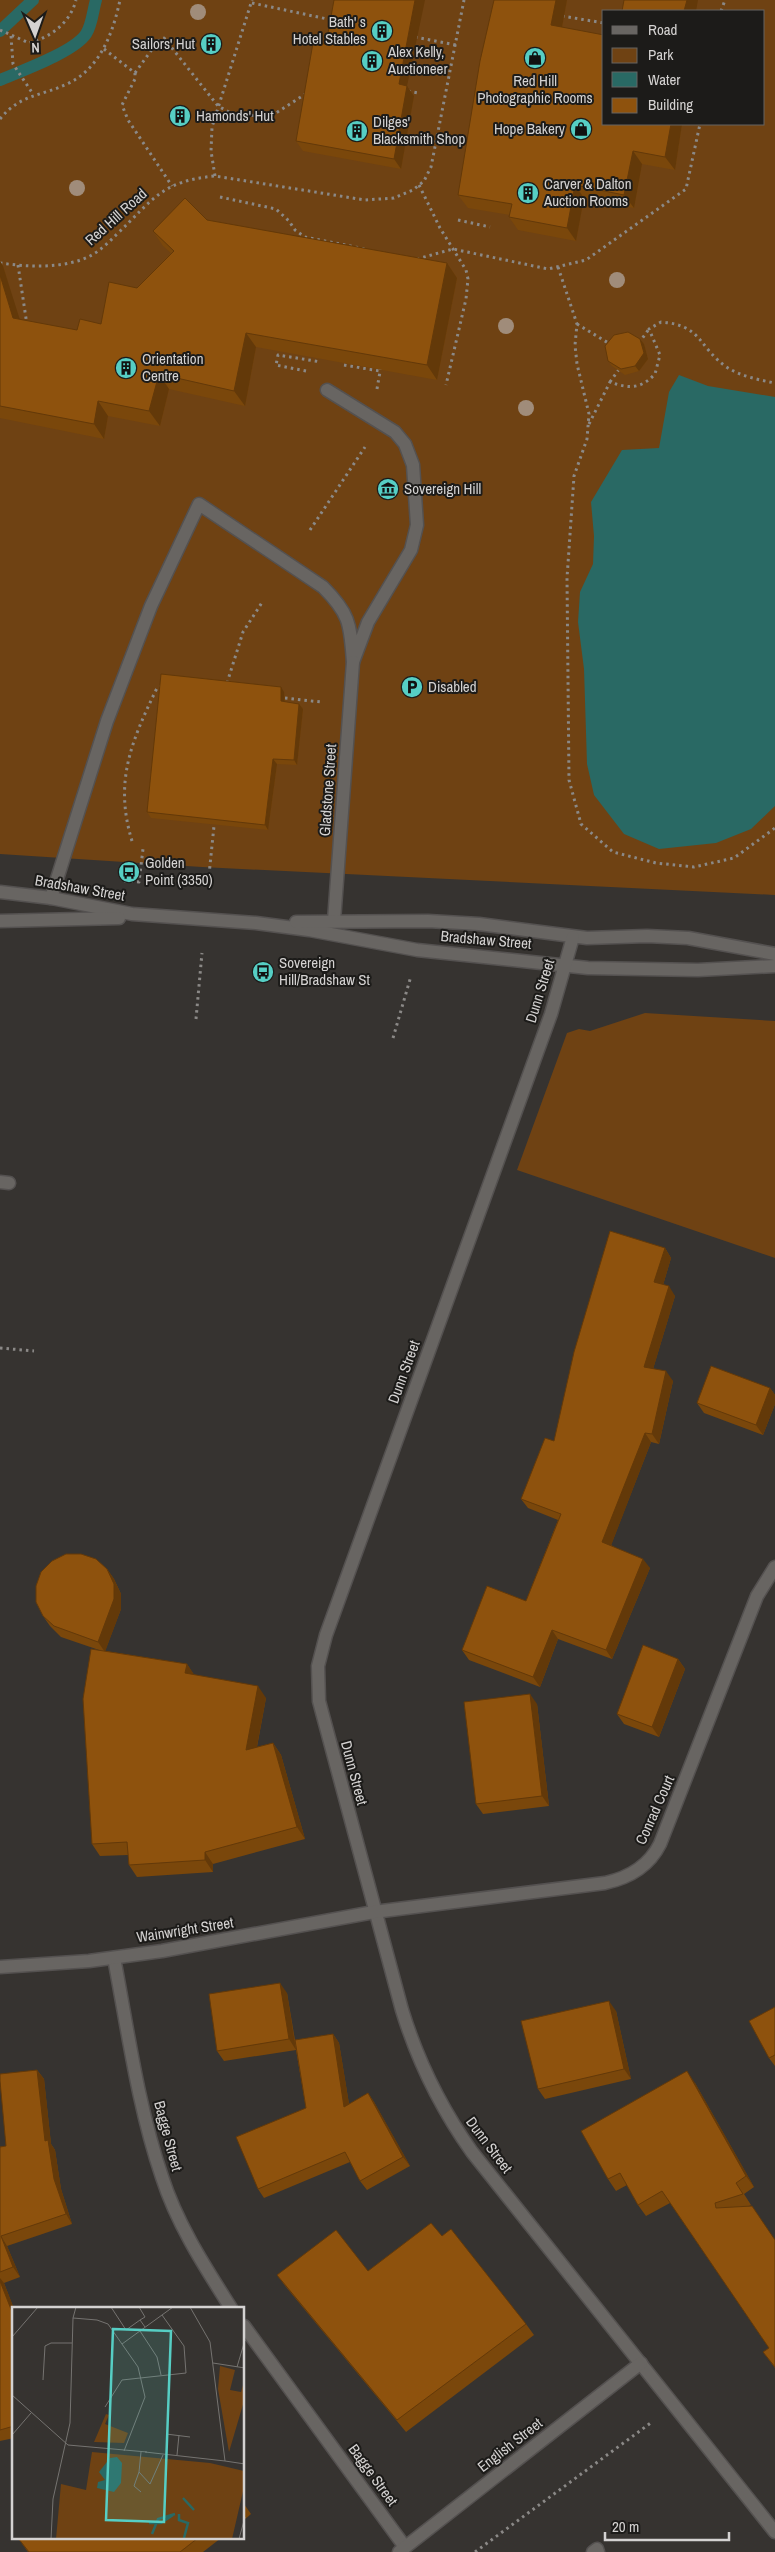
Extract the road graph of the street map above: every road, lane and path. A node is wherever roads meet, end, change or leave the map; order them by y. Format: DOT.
graph roads {
  1 [pos="76,0"];
  2 [pos="120,0"];
  3 [pos="464,0"];
  4 [pos="252,1"];
  5 [pos="553,13"];
  6 [pos="335,21"];
  7 [pos="602,23"];
  8 [pos="0,30"];
  9 [pos="11,36"];
  10 [pos="410,36"];
  11 [pos="456,45"];
  12 [pos="104,49"];
  13 [pos="135,73"];
  14 [pos="315,88"];
  15 [pos="399,90"];
  16 [pos="418,93"];
  17 [pos="33,94"];
  18 [pos="218,106"];
  19 [pos="0,119"];
  20 [pos="700,125"];
  21 [pos="215,176"];
  22 [pos="420,185"];
  23 [pos="172,186"];
  24 [pos="220,197"];
  25 [pos="458,220"];
  26 [pos="490,227"];
  27 [pos="453,249"];
  28 [pos="372,250"];
  29 [pos="414,260"];
  30 [pos="0,263"];
  31 [pos="18,265"];
  32 [pos="558,267"];
  33 [pos="577,324"];
  34 [pos="649,330"];
  35 [pos="27,333"];
  36 [pos="612,347"];
  37 [pos="634,349"];
  38 [pos="381,363"];
  39 [pos="623,364"];
  40 [pos="610,382"];
  41 [pos="775,383"];
  42 [pos="446,385"];
  43 [pos="327,390"];
  44 [pos="382,423"];
  45 [pos="587,427"];
  46 [pos="310,530"];
  47 [pos="262,601"];
  48 [pos="353,662"];
  49 [pos="164,686"];
  50 [pos="226,686"];
  51 [pos="285,698"];
  52 [pos="319,702"];
  53 [pos="214,826"];
  54 [pos="775,828"];
  55 [pos="132,841"];
  56 [pos="143,848"];
  57 [pos="209,875"];
  58 [pos="115,880"];
  59 [pos="0,892"];
  60 [pos="51,898"];
  61 [pos="154,916"];
  62 [pos="334,920"];
  63 [pos="0,921"];
  64 [pos="256,923"];
  65 [pos="573,937"];
  66 [pos="202,954"];
  67 [pos="775,954"];
  68 [pos="565,964"];
  69 [pos="775,966"];
  70 [pos="413,968"];
  71 [pos="196,1019"];
  72 [pos="393,1038"];
  73 [pos="0,1348"];
  74 [pos="34,1351"];
  75 [pos="775,1567"];
  76 [pos="374,1912"];
  77 [pos="114,1958"];
  78 [pos="0,1967"];
  79 [pos="230,2307"];
  80 [pos="245,2327"];
  81 [pos="641,2363"];
  82 [pos="674,2405"];
  83 [pos="775,2532"];
  84 [pos="402,2550"];
  85 [pos="475,2552"];
  86 [pos="593,2552"];
  87 [pos="598,2552"];
  1 -- 9 [label="path"];
  2 -- 12 [label="path"];
  3 -- 11 [label="path"];
  4 -- 6 [label="path"];
  4 -- 18 [label="path"];
  5 -- 7 [label="path"];
  8 -- 9 [label="path"];
  9 -- 17 [label="path"];
  10 -- 11 [label="path"];
  11 -- 22 [label="path"];
  12 -- 13 [label="path"];
  12 -- 17 [label="path"];
  13 -- 18 [label="path"];
  13 -- 23 [label="path"];
  14 -- 18 [label="path"];
  15 -- 16 [label="path"];
  17 -- 19 [label="path"];
  18 -- 21 [label="path"];
  20 -- 32 [label="path"];
  21 -- 22 [label="path, Red Hill Road"];
  21 -- 23 [label="path, Red Hill Road"];
  22 -- 27 [label="path"];
  23 -- 31 [label="path, Red Hill Road"];
  24 -- 28 [label="path"];
  25 -- 26 [label="path"];
  27 -- 29 [label="path"];
  27 -- 32 [label="path"];
  27 -- 42 [label="path"];
  30 -- 31 [label="path, Red Hill Road"];
  31 -- 35 [label="path"];
  32 -- 33 [label="path"];
  33 -- 36 [label="path"];
  33 -- 45 [label="path"];
  34 -- 37 [label="path"];
  34 -- 40 [label="path"];
  34 -- 41 [label="path"];
  38 -- 44 [label="path"];
  39 -- 40 [label="path"];
  40 -- 45 [label="path"];
  43 -- 44 [label="street"];
  44 -- 46 [label="path"];
  44 -- 48 [label="street"];
  45 -- 54 [label="path"];
  47 -- 50 [label="path"];
  48 -- 60 [label="street"];
  48 -- 62 [label="street, Gladstone Street"];
  49 -- 55 [label="path"];
  51 -- 52 [label="path"];
  53 -- 57 [label="path"];
  56 -- 58 [label="path"];
  59 -- 60 [label="street, Bradshaw Street"];
  60 -- 61 [label="street, Bradshaw Street"];
  61 -- 63 [label="street, Bradshaw Street"];
  61 -- 64 [label="street, Bradshaw Street"];
  62 -- 64 [label="street, Bradshaw Street"];
  62 -- 65 [label="street, Bradshaw Street"];
  64 -- 68 [label="street, Bradshaw Street"];
  65 -- 67 [label="street, Bradshaw Street"];
  65 -- 68 [label="street, Dunn Street"];
  66 -- 71 [label="path"];
  68 -- 69 [label="street, Bradshaw Street"];
  68 -- 76 [label="street, Dunn Street"];
  70 -- 72 [label="path"];
  73 -- 74 [label="path"];
  75 -- 76 [label="street, Conrad Court"];
  76 -- 77 [label="street, Wainwright Street"];
  76 -- 81 [label="street, Dunn Street"];
  77 -- 78 [label="street, Wainwright Street"];
  77 -- 79 [label="street, Bagge Street"];
  80 -- 84 [label="street, Bagge Street"];
  81 -- 82 [label="street, Dunn Street"];
  81 -- 84 [label="street, English Street"];
  82 -- 83 [label="street, Dunn Street"];
  82 -- 85 [label="path"];
  86 -- 87 [label="street"];
}
